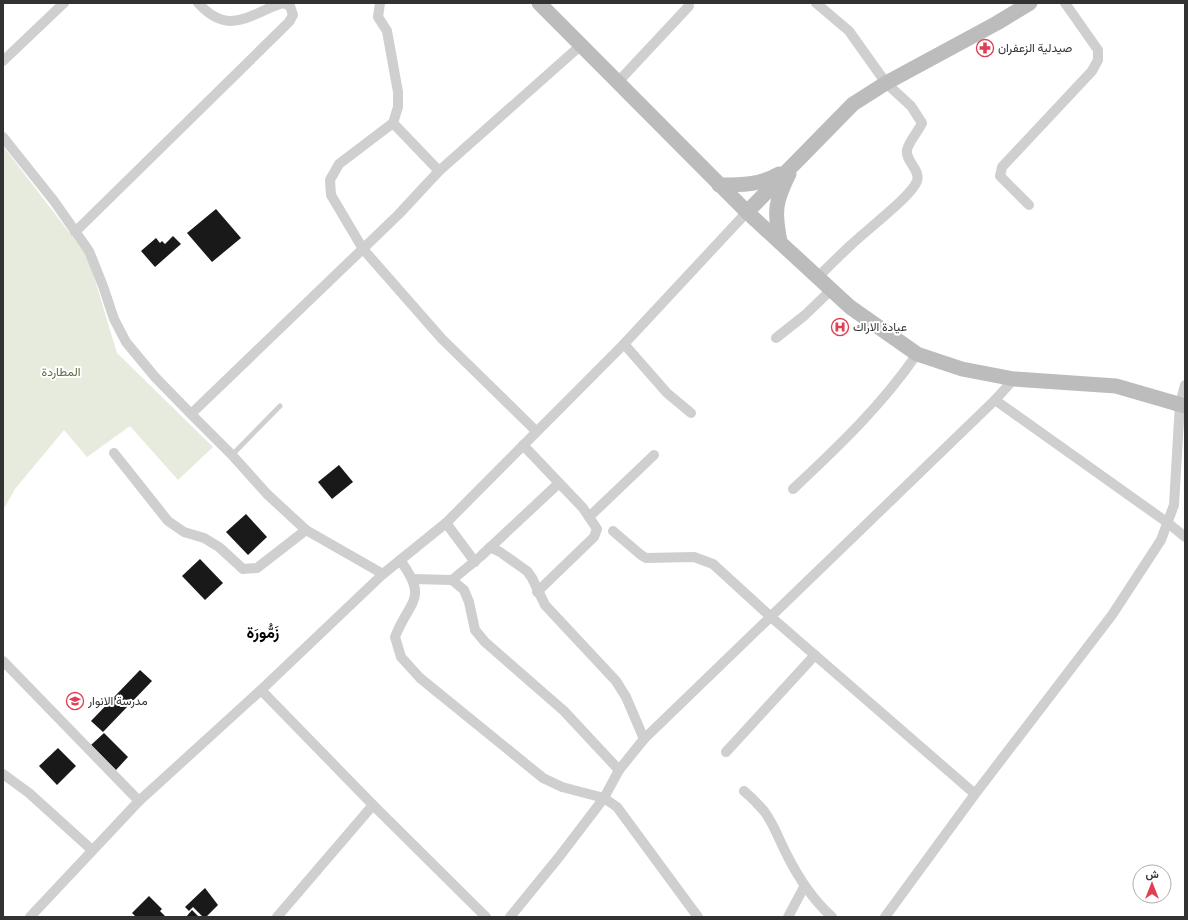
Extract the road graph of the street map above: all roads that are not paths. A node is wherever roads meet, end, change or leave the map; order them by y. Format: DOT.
graph roads {
  1 [pos="64,3"];
  2 [pos="198,3"];
  3 [pos="380,3"];
  4 [pos="539,3"];
  5 [pos="816,3"];
  6 [pos="1008,3"];
  7 [pos="1029,3"];
  8 [pos="1065,3"];
  9 [pos="688,6"];
  10 [pos="997,24"];
  11 [pos="580,46"];
  12 [pos="3,61"];
  13 [pos="617,83"];
  14 [pos="886,83"];
  15 [pos="393,123"];
  16 [pos="3,137"];
  17 [pos="792,165"];
  18 [pos="439,171"];
  19 [pos="719,185"];
  20 [pos="1029,205"];
  21 [pos="747,212"];
  22 [pos="75,232"];
  23 [pos="780,242"];
  24 [pos="362,249"];
  25 [pos="818,277"];
  26 [pos="832,289"];
  27 [pos="776,338"];
  28 [pos="624,344"];
  29 [pos="916,354"];
  30 [pos="1014,379"];
  31 [pos="1185,385"];
  32 [pos="995,400"];
  33 [pos="1182,405"];
  34 [pos="280,406"];
  35 [pos="691,413"];
  36 [pos="191,414"];
  37 [pos="536,431"];
  38 [pos="523,445"];
  39 [pos="114,453"];
  40 [pos="232,455"];
  41 [pos="654,455"];
  42 [pos="559,483"];
  43 [pos="793,489"];
  44 [pos="589,517"];
  45 [pos="446,523"];
  46 [pos="1168,523"];
  47 [pos="306,530"];
  48 [pos="613,531"];
  49 [pos="1185,537"];
  50 [pos="490,547"];
  51 [pos="400,560"];
  52 [pos="475,562"];
  53 [pos="383,574"];
  54 [pos="413,579"];
  55 [pos="452,580"];
  56 [pos="537,592"];
  57 [pos="771,617"];
  58 [pos="815,654"];
  59 [pos="3,662"];
  60 [pos="261,690"];
  61 [pos="644,739"];
  62 [pos="726,752"];
  63 [pos="620,770"];
  64 [pos="3,774"];
  65 [pos="744,791"];
  66 [pos="975,794"];
  67 [pos="604,798"];
  68 [pos="139,801"];
  69 [pos="373,805"];
  70 [pos="92,850"];
  71 [pos="804,887"];
  72 [pos="30,917"];
  73 [pos="277,917"];
  74 [pos="486,917"];
  75 [pos="510,917"];
  76 [pos="698,917"];
  77 [pos="788,917"];
  78 [pos="832,917"];
  79 [pos="885,917"];
  1 -- 12 [label="street"];
  2 -- 22 [label="street"];
  3 -- 15 [label="street"];
  4 -- 11 [label="street"];
  5 -- 14 [label="street"];
  6 -- 10 [label="street"];
  7 -- 10 [label="street"];
  8 -- 20 [label="street"];
  9 -- 13 [label="street"];
  10 -- 14 [label="street"];
  11 -- 13 [label="street"];
  11 -- 18 [label="street"];
  13 -- 19 [label="street"];
  14 -- 17 [label="street"];
  14 -- 25 [label="street"];
  15 -- 18 [label="street"];
  15 -- 24 [label="street"];
  16 -- 22 [label="street"];
  17 -- 19 [label="street"];
  17 -- 21 [label="street"];
  17 -- 23 [label="street"];
  18 -- 24 [label="street"];
  19 -- 21 [label="street"];
  21 -- 23 [label="street"];
  21 -- 28 [label="street"];
  22 -- 36 [label="street"];
  23 -- 25 [label="street"];
  24 -- 36 [label="street"];
  24 -- 37 [label="street"];
  25 -- 26 [label="street"];
  26 -- 27 [label="street"];
  26 -- 29 [label="street"];
  28 -- 35 [label="street"];
  28 -- 37 [label="street"];
  29 -- 30 [label="street"];
  29 -- 43 [label="street"];
  30 -- 32 [label="street"];
  30 -- 33 [label="street"];
  31 -- 33 [label="street"];
  32 -- 46 [label="street"];
  32 -- 57 [label="street"];
  33 -- 46 [label="street"];
  34 -- 40 [label="lane"];
  36 -- 40 [label="street"];
  37 -- 38 [label="street"];
  38 -- 42 [label="street"];
  38 -- 45 [label="street"];
  39 -- 47 [label="street"];
  40 -- 47 [label="street"];
  41 -- 44 [label="street"];
  42 -- 44 [label="street"];
  42 -- 50 [label="street"];
  44 -- 56 [label="street"];
  45 -- 51 [label="street"];
  45 -- 52 [label="street"];
  46 -- 49 [label="street"];
  46 -- 66 [label="street"];
  47 -- 53 [label="street"];
  48 -- 57 [label="street"];
  50 -- 52 [label="street"];
  50 -- 56 [label="street"];
  51 -- 53 [label="street"];
  51 -- 54 [label="street"];
  52 -- 55 [label="street"];
  53 -- 60 [label="street"];
  54 -- 55 [label="street"];
  54 -- 67 [label="street"];
  55 -- 63 [label="street"];
  56 -- 61 [label="street"];
  57 -- 58 [label="street"];
  57 -- 61 [label="street"];
  58 -- 62 [label="street"];
  58 -- 66 [label="street"];
  59 -- 68 [label="street"];
  60 -- 68 [label="street"];
  60 -- 69 [label="street"];
  61 -- 63 [label="street"];
  63 -- 67 [label="street"];
  64 -- 70 [label="street"];
  65 -- 71 [label="street"];
  66 -- 79 [label="street"];
  67 -- 75 [label="street"];
  67 -- 76 [label="street"];
  68 -- 70 [label="street"];
  69 -- 73 [label="street"];
  69 -- 74 [label="street"];
  70 -- 72 [label="street"];
  71 -- 77 [label="street"];
  71 -- 78 [label="street"];
}
